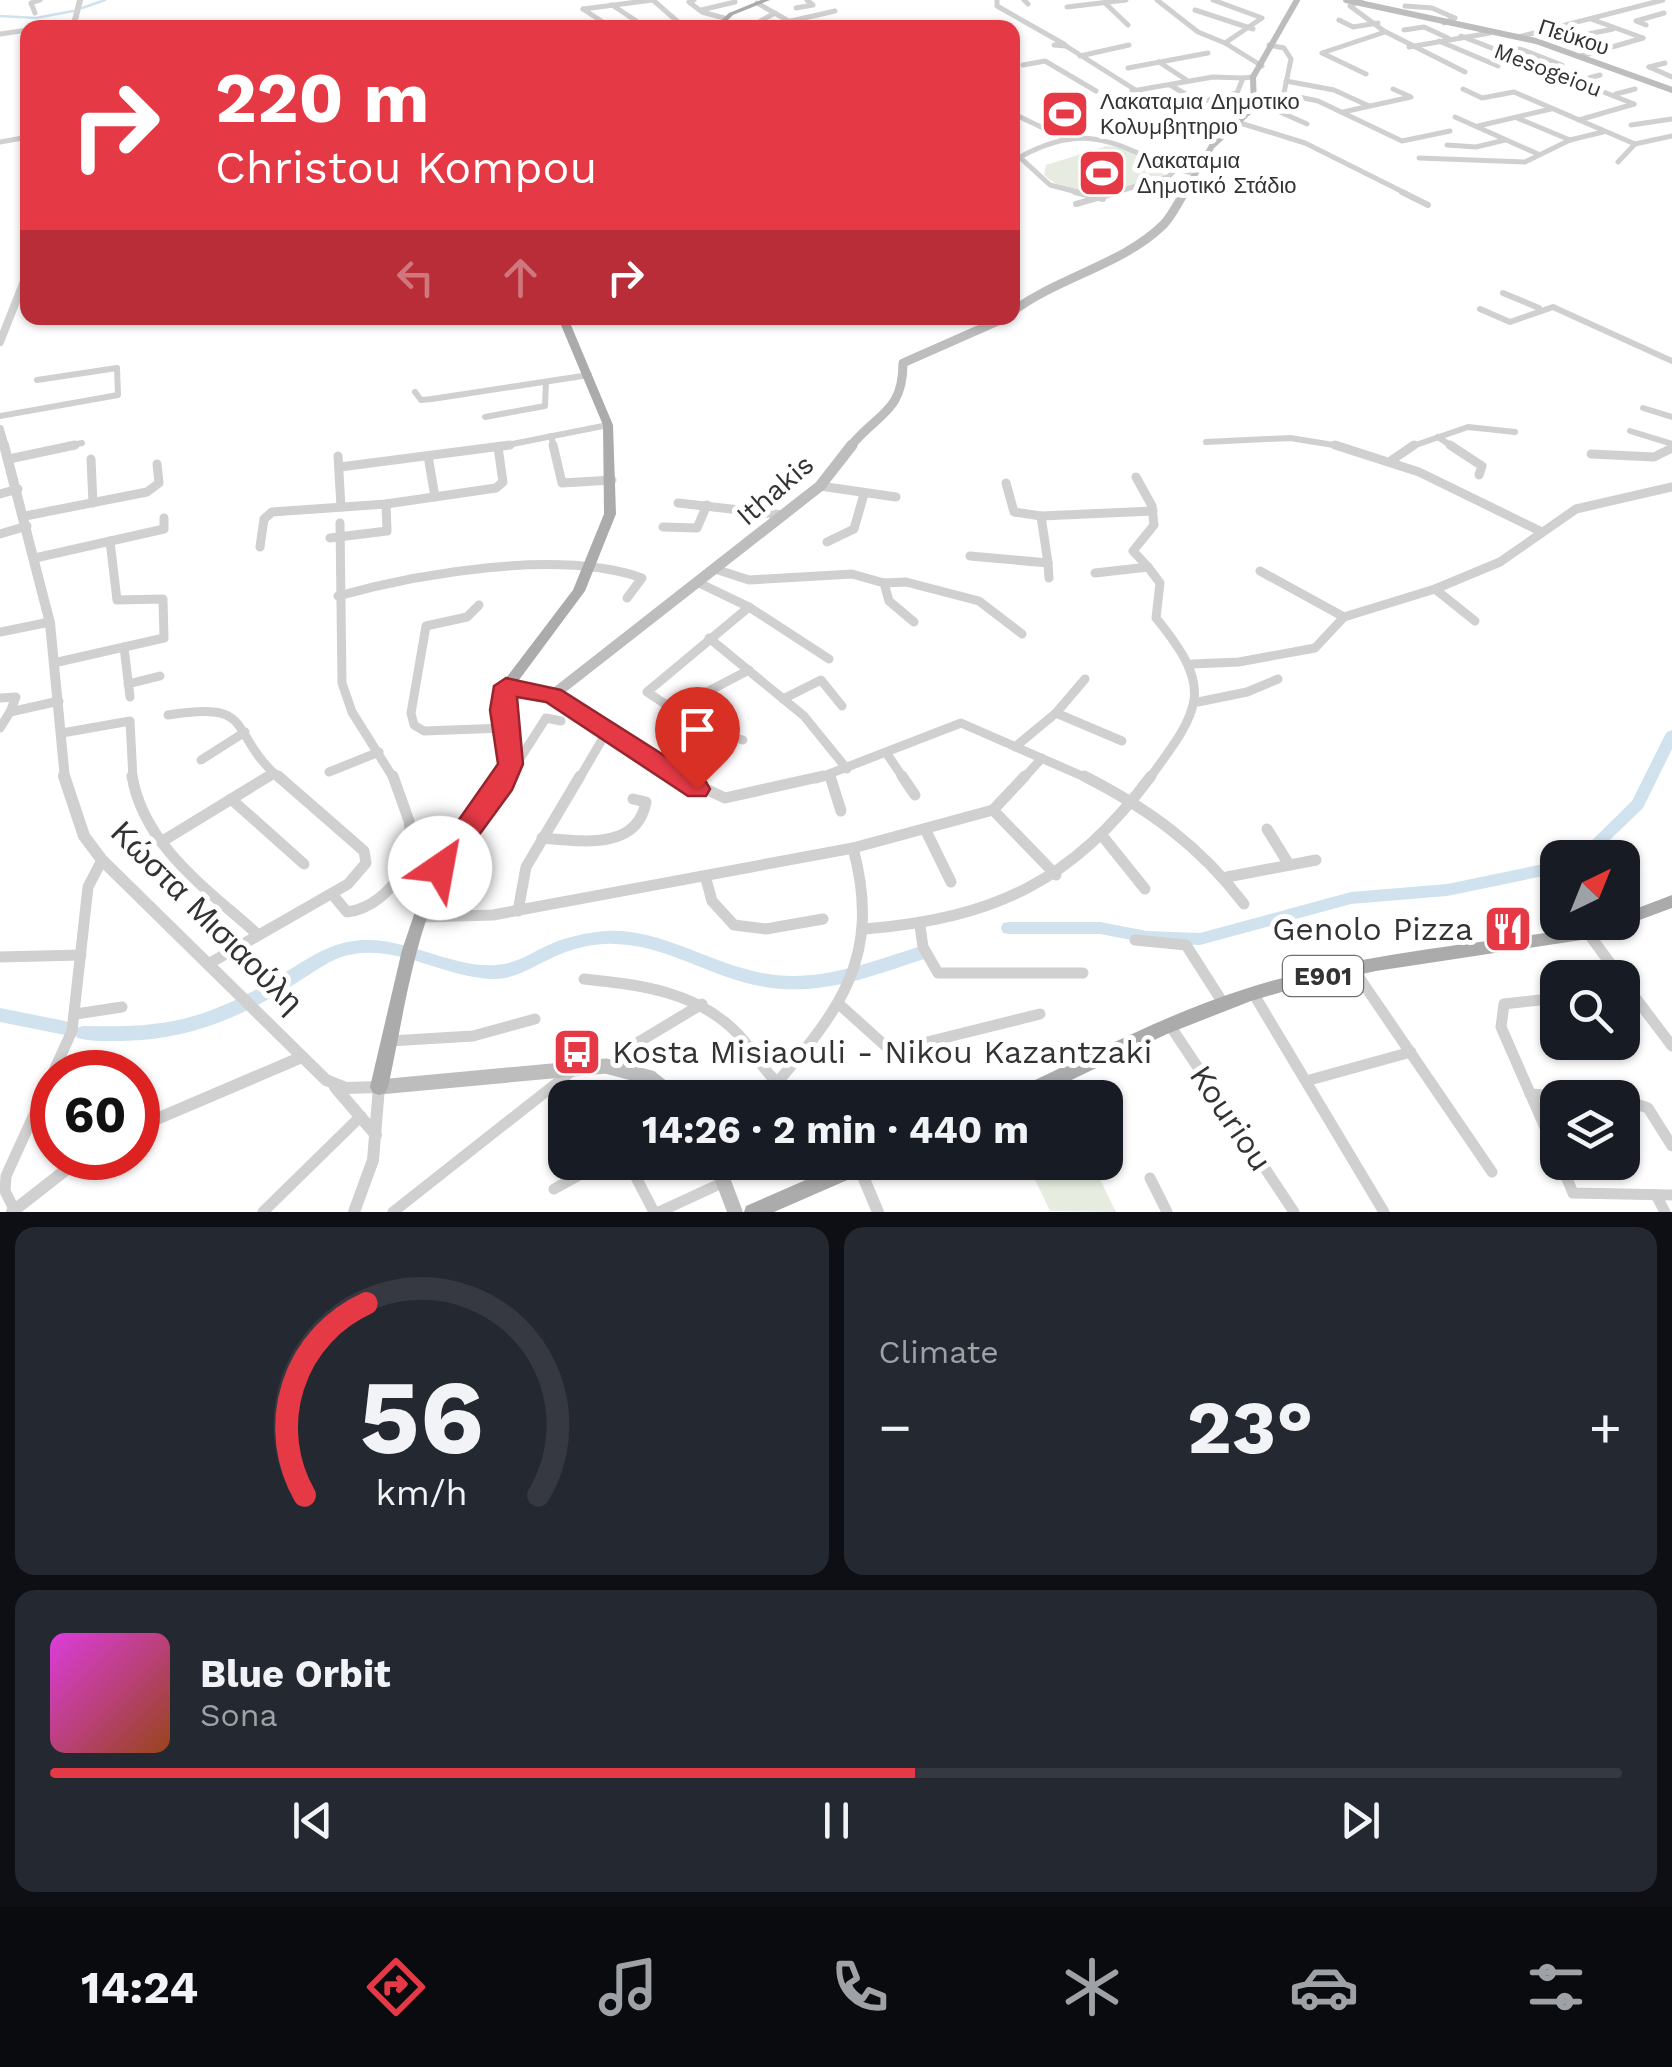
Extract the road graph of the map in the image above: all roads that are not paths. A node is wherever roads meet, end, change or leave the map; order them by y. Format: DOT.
graph roads {
  1 [pos="40,0"];
  2 [pos="694,0"];
  3 [pos="767,0"];
  4 [pos="822,0"];
  5 [pos="997,0"];
  6 [pos="1126,0"];
  7 [pos="1178,0"];
  8 [pos="1213,0"];
  9 [pos="1662,0"];
  10 [pos="628,1"];
  11 [pos="808,1"];
  12 [pos="1354,1"];
  13 [pos="735,2"];
  14 [pos="1160,2"];
  15 [pos="1293,2"];
  16 [pos="1105,3"];
  17 [pos="1222,3"];
  18 [pos="611,4"];
  19 [pos="757,4"];
  20 [pos="1640,5"];
  21 [pos="1405,6"];
  22 [pos="1068,7"];
  23 [pos="796,8"];
  24 [pos="698,10"];
  25 [pos="835,12"];
  26 [pos="36,13"];
  27 [pos="776,13"];
  28 [pos="1664,14"];
  29 [pos="1672,16"];
  30 [pos="724,18"];
  31 [pos="1588,18"];
  32 [pos="600,20"];
  33 [pos="635,20"];
  34 [pos="676,20"];
  35 [pos="763,20"];
  36 [pos="788,20"];
  37 [pos="800,20"];
  38 [pos="1339,20"];
  39 [pos="1378,23"];
  40 [pos="1442,24"];
  41 [pos="1128,25"];
  42 [pos="1646,25"];
  43 [pos="1552,27"];
  44 [pos="1616,28"];
  45 [pos="1253,29"];
  46 [pos="1404,30"];
  47 [pos="1386,32"];
  48 [pos="1490,33"];
  49 [pos="1461,36"];
  50 [pos="1578,36"];
  51 [pos="1518,37"];
  52 [pos="1448,38"];
  53 [pos="1096,40"];
  54 [pos="1437,40"];
  55 [pos="1225,43"];
  56 [pos="1129,45"];
  57 [pos="1269,45"];
  58 [pos="1409,46"];
  59 [pos="1107,48"];
  60 [pos="1611,48"];
  61 [pos="1499,52"];
  62 [pos="1208,53"];
  63 [pos="1080,56"];
  64 [pos="1581,56"];
  65 [pos="1159,62"];
  66 [pos="1666,63"];
  67 [pos="1024,65"];
  68 [pos="1562,65"];
  69 [pos="1262,66"];
  70 [pos="1498,66"];
  71 [pos="1128,68"];
  72 [pos="1461,73"];
  73 [pos="1104,74"];
  74 [pos="1366,74"];
  75 [pos="1600,75"];
  76 [pos="1248,77"];
  77 [pos="1672,77"];
  78 [pos="1080,78"];
  79 [pos="1332,78"];
  80 [pos="1204,79"];
  81 [pos="1580,80"];
  82 [pos="1188,81"];
  83 [pos="1286,81"];
  84 [pos="1170,85"];
  85 [pos="1214,86"];
  86 [pos="1321,86"];
  87 [pos="1635,88"];
  88 [pos="1393,89"];
  89 [pos="1463,89"];
  90 [pos="1672,90"];
  91 [pos="1096,91"];
  92 [pos="1132,91"];
  93 [pos="1285,94"];
  94 [pos="1613,94"];
  95 [pos="1201,103"];
  96 [pos="1369,106"];
  97 [pos="1553,109"];
  98 [pos="1343,112"];
  99 [pos="1020,116"];
  100 [pos="1455,117"];
  101 [pos="1516,118"];
  102 [pos="1672,119"];
  103 [pos="1578,120"];
  104 [pos="1237,122"];
  105 [pos="1307,124"];
  106 [pos="1631,125"];
  107 [pos="1476,126"];
  108 [pos="1286,130"];
  109 [pos="1450,131"];
  110 [pos="1603,132"];
  111 [pos="1273,134"];
  112 [pos="1672,136"];
  113 [pos="1066,139"];
  114 [pos="1506,140"];
  115 [pos="1570,140"];
  116 [pos="1654,140"];
  117 [pos="1635,144"];
  118 [pos="1447,145"];
  119 [pos="1672,148"];
  120 [pos="1538,154"];
  121 [pos="1020,158"];
  122 [pos="1418,158"];
  123 [pos="1618,162"];
  124 [pos="1175,170"];
  125 [pos="1195,174"];
  126 [pos="1103,199"];
  127 [pos="1076,204"];
  128 [pos="1428,205"];
  129 [pos="20,292"];
  130 [pos="1504,293"];
  131 [pos="1020,307"];
  132 [pos="1539,308"];
  133 [pos="1480,310"];
  134 [pos="567,325"];
  135 [pos="993,325"];
  136 [pos="0,342"];
  137 [pos="1672,361"];
  138 [pos="589,376"];
  139 [pos="37,380"];
  140 [pos="546,382"];
  141 [pos="414,392"];
  142 [pos="1643,408"];
  143 [pos="0,416"];
  144 [pos="485,416"];
  145 [pos="1672,416"];
  146 [pos="608,425"];
  147 [pos="0,429"];
  148 [pos="1630,431"];
  149 [pos="1515,432"];
  150 [pos="551,436"];
  151 [pos="1438,437"];
  152 [pos="82,442"];
  153 [pos="1206,442"];
  154 [pos="1672,446"];
  155 [pos="498,447"];
  156 [pos="1591,454"];
  157 [pos="428,456"];
  158 [pos="9,459"];
  159 [pos="91,459"];
  160 [pos="1392,460"];
  161 [pos="339,462"];
  162 [pos="157,464"];
  163 [pos="1479,475"];
  164 [pos="1136,477"];
  165 [pos="612,480"];
  166 [pos="1006,483"];
  167 [pos="820,486"];
  168 [pos="18,488"];
  169 [pos="1672,488"];
  170 [pos="0,494"];
  171 [pos="864,494"];
  172 [pos="435,497"];
  173 [pos="896,497"];
  174 [pos="92,502"];
  175 [pos="678,503"];
  176 [pos="386,504"];
  177 [pos="707,504"];
  178 [pos="340,507"];
  179 [pos="1153,511"];
  180 [pos="784,516"];
  181 [pos="1041,516"];
  182 [pos="164,518"];
  183 [pos="26,521"];
  184 [pos="340,523"];
  185 [pos="663,527"];
  186 [pos="1540,531"];
  187 [pos="0,534"];
  188 [pos="330,538"];
  189 [pos="342,538"];
  190 [pos="110,542"];
  191 [pos="827,542"];
  192 [pos="260,548"];
  193 [pos="970,556"];
  194 [pos="35,558"];
  195 [pos="1048,564"];
  196 [pos="591,565"];
  197 [pos="1148,567"];
  198 [pos="715,569"];
  199 [pos="1260,572"];
  200 [pos="1095,573"];
  201 [pos="1048,578"];
  202 [pos="697,582"];
  203 [pos="884,583"];
  204 [pos="1435,589"];
  205 [pos="338,596"];
  206 [pos="627,598"];
  207 [pos="479,605"];
  208 [pos="749,607"];
  209 [pos="1344,617"];
  210 [pos="1475,620"];
  211 [pos="50,622"];
  212 [pos="914,622"];
  213 [pos="0,632"];
  214 [pos="1022,634"];
  215 [pos="709,638"];
  216 [pos="124,647"];
  217 [pos="829,659"];
  218 [pos="58,662"];
  219 [pos="1192,664"];
  220 [pos="749,670"];
  221 [pos="160,676"];
  222 [pos="1278,679"];
  223 [pos="1085,680"];
  224 [pos="508,683"];
  225 [pos="128,684"];
  226 [pos="701,695"];
  227 [pos="553,696"];
  228 [pos="130,697"];
  229 [pos="0,698"];
  230 [pos="783,699"];
  231 [pos="60,700"];
  232 [pos="1198,702"];
  233 [pos="842,706"];
  234 [pos="10,712"];
  235 [pos="1056,713"];
  236 [pos="168,715"];
  237 [pos="561,721"];
  238 [pos="0,728"];
  239 [pos="505,728"];
  240 [pos="245,732"];
  241 [pos="606,732"];
  242 [pos="62,733"];
  243 [pos="742,740"];
  244 [pos="1122,742"];
  245 [pos="1015,746"];
  246 [pos="379,752"];
  247 [pos="887,754"];
  248 [pos="1042,758"];
  249 [pos="201,760"];
  250 [pos="510,764"];
  251 [pos="847,769"];
  252 [pos="274,772"];
  253 [pos="329,772"];
  254 [pos="830,775"];
  255 [pos="915,796"];
  256 [pos="231,799"];
  257 [pos="632,799"];
  258 [pos="1136,800"];
  259 [pos="993,810"];
  260 [pos="841,811"];
  261 [pos="925,829"];
  262 [pos="1266,829"];
  263 [pos="542,838"];
  264 [pos="1104,838"];
  265 [pos="160,842"];
  266 [pos="853,848"];
  267 [pos="102,860"];
  268 [pos="1316,860"];
  269 [pos="304,864"];
  270 [pos="1288,864"];
  271 [pos="411,866"];
  272 [pos="1056,875"];
  273 [pos="1227,877"];
  274 [pos="706,879"];
  275 [pos="950,882"];
  276 [pos="1145,888"];
  277 [pos="332,894"];
  278 [pos="1672,901"];
  279 [pos="1244,904"];
  280 [pos="518,911"];
  281 [pos="1640,914"];
  282 [pos="421,917"];
  283 [pos="823,919"];
  284 [pos="920,926"];
  285 [pos="865,928"];
  286 [pos="256,933"];
  287 [pos="1135,940"];
  288 [pos="1544,940"];
  289 [pos="81,956"];
  290 [pos="0,957"];
  291 [pos="210,963"];
  292 [pos="1354,970"];
  293 [pos="1083,972"];
  294 [pos="584,979"];
  295 [pos="1254,993"];
  296 [pos="1540,1000"];
  297 [pos="1224,1003"];
  298 [pos="702,1004"];
  299 [pos="840,1005"];
  300 [pos="1640,1005"];
  301 [pos="122,1007"];
  302 [pos="76,1014"];
  303 [pos="1040,1014"];
  304 [pos="535,1019"];
  305 [pos="1168,1024"];
  306 [pos="390,1040"];
  307 [pos="1672,1046"];
  308 [pos="65,1050"];
  309 [pos="1411,1052"];
  310 [pos="302,1057"];
  311 [pos="578,1066"];
  312 [pos="617,1067"];
  313 [pos="654,1080"];
  314 [pos="775,1080"];
  315 [pos="779,1080"];
  316 [pos="1051,1080"];
  317 [pos="1306,1081"];
  318 [pos="334,1086"];
  319 [pos="378,1087"];
  320 [pos="1530,1094"];
  321 [pos="1540,1095"];
  322 [pos="1640,1104"];
  323 [pos="361,1116"];
  324 [pos="1540,1117"];
  325 [pos="160,1118"];
  326 [pos="30,1127"];
  327 [pos="376,1136"];
  328 [pos="1672,1146"];
  329 [pos="1492,1172"];
  330 [pos="1150,1178"];
  331 [pos="52,1180"];
  332 [pos="571,1180"];
  333 [pos="638,1180"];
  334 [pos="828,1180"];
  335 [pos="868,1180"];
  336 [pos="1567,1180"];
  337 [pos="724,1182"];
  338 [pos="554,1189"];
  339 [pos="1656,1195"];
  340 [pos="1672,1195"];
  341 [pos="13,1210"];
  342 [pos="263,1212"];
  343 [pos="354,1212"];
  344 [pos="393,1212"];
  345 [pos="656,1212"];
  346 [pos="736,1212"];
  347 [pos="752,1212"];
  348 [pos="878,1212"];
  349 [pos="1166,1212"];
  350 [pos="1294,1212"];
  351 [pos="1384,1212"];
  352 [pos="1665,1212"];
  1 -- 26 [label="street"];
  2 -- 24 [label="street"];
  3 -- 19 [label="main road"];
  4 -- 11 [label="street"];
  5 -- 63 [label="street"];
  6 -- 16 [label="street"];
  7 -- 14 [label="street"];
  8 -- 17 [label="street"];
  9 -- 20 [label="street"];
  10 -- 18 [label="street"];
  10 -- 34 [label="street"];
  11 -- 23 [label="street"];
  12 -- 39 [label="street"];
  12 -- 40 [label="main road, Πεύκου"];
  13 -- 24 [label="street"];
  14 -- 55 [label="street"];
  15 -- 57 [label="main road"];
  16 -- 22 [label="street"];
  16 -- 41 [label="street"];
  17 -- 45 [label="street"];
  17 -- 45 [label="street"];
  18 -- 32 [label="street"];
  18 -- 33 [label="street"];
  19 -- 27 [label="street"];
  19 -- 30 [label="main road"];
  20 -- 28 [label="street"];
  20 -- 31 [label="street"];
  21 -- 40 [label="street"];
  24 -- 30 [label="street"];
  25 -- 37 [label="street"];
  27 -- 35 [label="street"];
  27 -- 36 [label="street"];
  28 -- 29 [label="street"];
  28 -- 42 [label="street"];
  31 -- 43 [label="street"];
  31 -- 44 [label="street"];
  38 -- 39 [label="street"];
  39 -- 47 [label="street"];
  40 -- 48 [label="main road, Πεύκου"];
  43 -- 50 [label="street"];
  43 -- 51 [label="street"];
  44 -- 50 [label="street"];
  44 -- 60 [label="street"];
  45 -- 55 [label="street"];
  46 -- 52 [label="street"];
  47 -- 58 [label="street"];
  47 -- 74 [label="street"];
  48 -- 49 [label="street"];
  48 -- 51 [label="main road, Πεύκου"];
  49 -- 52 [label="street"];
  49 -- 61 [label="street, Mesogeiou"];
  50 -- 60 [label="street"];
  51 -- 64 [label="main road, Πεύκου"];
  52 -- 54 [label="street"];
  53 -- 59 [label="street"];
  54 -- 58 [label="street"];
  54 -- 70 [label="street"];
  55 -- 69 [label="street"];
  56 -- 59 [label="street"];
  57 -- 69 [label="main road"];
  57 -- 83 [label="street"];
  58 -- 72 [label="street"];
  59 -- 63 [label="street"];
  60 -- 64 [label="street"];
  61 -- 68 [label="street"];
  61 -- 81 [label="street, Mesogeiou"];
  62 -- 65 [label="street"];
  63 -- 73 [label="street"];
  64 -- 90 [label="main road, Πεύκου"];
  65 -- 71 [label="street"];
  65 -- 82 [label="street"];
  66 -- 77 [label="street"];
  67 -- 78 [label="street"];
  69 -- 76 [label="main road"];
  73 -- 78 [label="street"];
  73 -- 92 [label="street"];
  75 -- 81 [label="street"];
  76 -- 80 [label="street"];
  76 -- 95 [label="street"];
  76 -- 104 [label="main road"];
  78 -- 91 [label="street"];
  79 -- 86 [label="street"];
  80 -- 82 [label="street"];
  80 -- 85 [label="street"];
  81 -- 94 [label="street, Mesogeiou"];
  82 -- 84 [label="street"];
  83 -- 86 [label="street"];
  83 -- 93 [label="street"];
  84 -- 92 [label="street"];
  84 -- 95 [label="street"];
  86 -- 96 [label="street"];
  87 -- 94 [label="street"];
  88 -- 96 [label="street"];
  89 -- 97 [label="street"];
  92 -- 95 [label="street"];
  93 -- 98 [label="street"];
  93 -- 105 [label="street"];
  94 -- 103 [label="street, Mesogeiou"];
  96 -- 98 [label="street"];
  97 -- 101 [label="street"];
  97 -- 103 [label="street"];
  98 -- 109 [label="street"];
  99 -- 113 [label="street"];
  100 -- 107 [label="street"];
  101 -- 107 [label="street"];
  101 -- 115 [label="street"];
  102 -- 106 [label="street"];
  103 -- 110 [label="street"];
  104 -- 111 [label="street"];
  104 -- 125 [label="main road"];
  107 -- 114 [label="street"];
  108 -- 111 [label="street"];
  110 -- 115 [label="street"];
  110 -- 117 [label="street"];
  111 -- 128 [label="street"];
  112 -- 116 [label="street"];
  113 -- 121 [label="street"];
  113 -- 124 [label="street"];
  114 -- 118 [label="street"];
  114 -- 120 [label="street"];
  115 -- 120 [label="street"];
  116 -- 117 [label="street"];
  116 -- 119 [label="street"];
  117 -- 123 [label="street"];
  120 -- 122 [label="street"];
  121 -- 126 [label="street"];
  124 -- 125 [label="street"];
  124 -- 126 [label="street"];
  125 -- 131 [label="main road"];
  126 -- 127 [label="street"];
  129 -- 136 [label="street"];
  130 -- 132 [label="street"];
  132 -- 133 [label="street"];
  132 -- 137 [label="street"];
  134 -- 138 [label="main road"];
  135 -- 167 [label="main road, Ithakis"];
  138 -- 140 [label="street"];
  138 -- 146 [label="main road"];
  139 -- 143 [label="street"];
  140 -- 141 [label="street"];
  140 -- 144 [label="street"];
  142 -- 145 [label="street"];
  146 -- 150 [label="street"];
  146 -- 165 [label="main road"];
  147 -- 158 [label="street, Κώστα Μισιαούλη"];
  148 -- 154 [label="street"];
  149 -- 151 [label="street"];
  150 -- 155 [label="street"];
  150 -- 165 [label="street"];
  151 -- 160 [label="street"];
  151 -- 163 [label="street"];
  152 -- 158 [label="street"];
  153 -- 160 [label="street"];
  154 -- 156 [label="street"];
  155 -- 157 [label="street"];
  155 -- 172 [label="street"];
  157 -- 161 [label="street"];
  157 -- 172 [label="street"];
  158 -- 168 [label="street, Κώστα Μισιαούλη"];
  159 -- 174 [label="street"];
  160 -- 186 [label="street"];
  161 -- 178 [label="street"];
  162 -- 174 [label="street"];
  164 -- 179 [label="street"];
  165 -- 196 [label="main road"];
  166 -- 181 [label="street"];
  167 -- 171 [label="street"];
  167 -- 180 [label="main road, Ithakis"];
  168 -- 170 [label="street"];
  168 -- 183 [label="street, Κώστα Μισιαούλη"];
  169 -- 186 [label="street"];
  171 -- 173 [label="street"];
  171 -- 191 [label="street"];
  172 -- 176 [label="street"];
  174 -- 183 [label="street"];
  175 -- 177 [label="street"];
  176 -- 178 [label="street"];
  176 -- 189 [label="street"];
  177 -- 180 [label="street"];
  177 -- 185 [label="street"];
  178 -- 192 [label="street"];
  179 -- 181 [label="street"];
  179 -- 197 [label="street"];
  180 -- 198 [label="main road, Ithakis"];
  181 -- 195 [label="street"];
  182 -- 190 [label="street"];
  183 -- 187 [label="street"];
  183 -- 194 [label="street, Κώστα Μισιαούλη"];
  184 -- 189 [label="street"];
  186 -- 204 [label="street"];
  188 -- 189 [label="street"];
  189 -- 205 [label="street"];
  190 -- 194 [label="street"];
  190 -- 216 [label="street"];
  193 -- 195 [label="street"];
  194 -- 211 [label="street, Κώστα Μισιαούλη"];
  195 -- 201 [label="street"];
  196 -- 205 [label="street"];
  196 -- 206 [label="street"];
  196 -- 224 [label="main road"];
  197 -- 200 [label="street"];
  197 -- 219 [label="street"];
  198 -- 202 [label="main road, Ithakis"];
  198 -- 203 [label="street"];
  199 -- 209 [label="street"];
  202 -- 208 [label="street"];
  202 -- 227 [label="main road, Ithakis"];
  203 -- 212 [label="street"];
  203 -- 214 [label="street"];
  204 -- 209 [label="street"];
  204 -- 210 [label="street"];
  205 -- 246 [label="street"];
  207 -- 239 [label="street"];
  208 -- 215 [label="street"];
  208 -- 217 [label="street"];
  209 -- 219 [label="street"];
  211 -- 213 [label="street"];
  211 -- 218 [label="street, Κώστα Μισιαούλη"];
  215 -- 220 [label="street"];
  215 -- 243 [label="street"];
  216 -- 218 [label="street"];
  216 -- 225 [label="street"];
  218 -- 231 [label="street, Κώστα Μισιαούλη"];
  219 -- 232 [label="street"];
  220 -- 226 [label="street"];
  220 -- 230 [label="street"];
  221 -- 225 [label="street"];
  222 -- 232 [label="street"];
  223 -- 235 [label="street"];
  224 -- 227 [label="main road"];
  224 -- 239 [label="main road"];
  225 -- 228 [label="street"];
  227 -- 241 [label="street"];
  229 -- 234 [label="street"];
  230 -- 233 [label="street"];
  230 -- 251 [label="street"];
  231 -- 234 [label="street"];
  231 -- 242 [label="street, Κώστα Μισιαούλη"];
  232 -- 258 [label="street"];
  234 -- 238 [label="street"];
  235 -- 244 [label="street"];
  235 -- 245 [label="street"];
  236 -- 240 [label="street"];
  237 -- 250 [label="street"];
  239 -- 250 [label="main road"];
  240 -- 249 [label="street"];
  240 -- 252 [label="street"];
  241 -- 254 [label="street"];
  241 -- 263 [label="street"];
  242 -- 265 [label="street"];
  242 -- 267 [label="street, Κώστα Μισιαούλη"];
  245 -- 247 [label="street"];
  245 -- 248 [label="street"];
  246 -- 253 [label="street"];
  246 -- 271 [label="street"];
  247 -- 251 [label="street"];
  247 -- 255 [label="street"];
  248 -- 258 [label="street"];
  248 -- 259 [label="street"];
  250 -- 282 [label="main road"];
  251 -- 254 [label="street"];
  252 -- 256 [label="street"];
  252 -- 277 [label="street"];
  254 -- 260 [label="street"];
  256 -- 265 [label="street"];
  256 -- 269 [label="street"];
  257 -- 263 [label="street"];
  258 -- 264 [label="street"];
  258 -- 273 [label="street"];
  259 -- 261 [label="street"];
  259 -- 272 [label="street"];
  261 -- 266 [label="street"];
  261 -- 275 [label="street"];
  262 -- 270 [label="street"];
  263 -- 280 [label="street"];
  264 -- 272 [label="street"];
  264 -- 276 [label="street"];
  265 -- 286 [label="street"];
  266 -- 274 [label="street"];
  266 -- 285 [label="street"];
  267 -- 289 [label="street"];
  267 -- 291 [label="street, Κώστα Μισιαούλη"];
  268 -- 270 [label="street"];
  270 -- 273 [label="street"];
  271 -- 277 [label="street"];
  271 -- 282 [label="street"];
  272 -- 284 [label="street"];
  273 -- 279 [label="street"];
  274 -- 280 [label="street"];
  274 -- 283 [label="street"];
  277 -- 286 [label="street"];
  278 -- 281 [label="main road, E901"];
  280 -- 282 [label="street"];
  282 -- 306 [label="main road"];
  284 -- 285 [label="street"];
  284 -- 293 [label="street"];
  285 -- 299 [label="street"];
  286 -- 291 [label="street"];
  287 -- 297 [label="street"];
  288 -- 292 [label="main road, E901"];
  289 -- 290 [label="street"];
  289 -- 302 [label="street"];
  291 -- 310 [label="street, Κώστα Μισιαούλη"];
  292 -- 295 [label="main road, E901"];
  292 -- 309 [label="street"];
  294 -- 298 [label="street"];
  295 -- 297 [label="main road, E901"];
  295 -- 317 [label="street"];
  296 -- 320 [label="street"];
  297 -- 305 [label="main road, E901"];
  298 -- 312 [label="street"];
  298 -- 314 [label="street"];
  299 -- 303 [label="street"];
  299 -- 315 [label="street"];
  300 -- 307 [label="street"];
  301 -- 302 [label="street"];
  302 -- 308 [label="street"];
  304 -- 306 [label="street"];
  305 -- 316 [label="main road, E901"];
  305 -- 350 [label="street, Kouriou"];
  306 -- 319 [label="main road"];
  309 -- 317 [label="street"];
  309 -- 329 [label="street"];
  310 -- 318 [label="street, Κώστα Μισιαούλη"];
  310 -- 325 [label="street"];
  311 -- 312 [label="main road"];
  311 -- 319 [label="main road"];
  311 -- 344 [label="street"];
  312 -- 313 [label="main road"];
  317 -- 351 [label="street"];
  318 -- 319 [label="street"];
  318 -- 323 [label="street, Κώστα Μισιαούλη"];
  319 -- 327 [label="street"];
  320 -- 321 [label="street"];
  320 -- 324 [label="street"];
  322 -- 328 [label="street"];
  323 -- 327 [label="street, Κώστα Μισιαούλη"];
  323 -- 342 [label="street"];
  326 -- 341 [label="street"];
  327 -- 343 [label="street"];
  330 -- 349 [label="street"];
  331 -- 341 [label="street"];
  332 -- 338 [label="street"];
  333 -- 345 [label="street"];
  334 -- 347 [label="main road"];
  335 -- 348 [label="street"];
  336 -- 339 [label="street"];
  337 -- 345 [label="street"];
  337 -- 346 [label="main road"];
  339 -- 340 [label="street"];
  339 -- 352 [label="street"];
}
